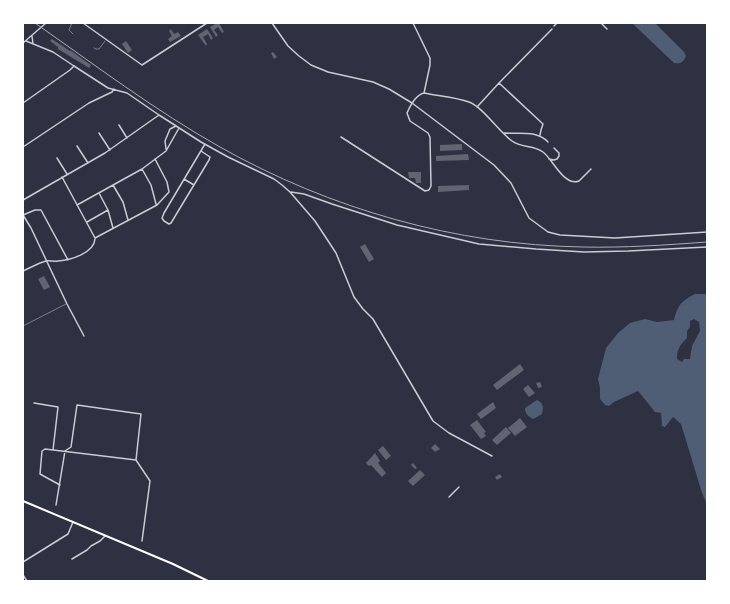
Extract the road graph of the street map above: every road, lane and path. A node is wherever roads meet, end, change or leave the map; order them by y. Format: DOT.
graph roads {
  1 [pos="46,23"];
  2 [pos="72,23"];
  3 [pos="83,23"];
  4 [pos="207,23"];
  5 [pos="272,23"];
  6 [pos="413,23"];
  7 [pos="557,23"];
  8 [pos="601,23"];
  9 [pos="554,26"];
  10 [pos="552,28"];
  11 [pos="607,28"];
  12 [pos="73,34"];
  13 [pos="32,36"];
  14 [pos="23,39"];
  15 [pos="106,40"];
  16 [pos="26,41"];
  17 [pos="23,43"];
  18 [pos="33,44"];
  19 [pos="94,48"];
  20 [pos="74,66"];
  21 [pos="500,83"];
  22 [pos="114,89"];
  23 [pos="424,93"];
  24 [pos="23,103"];
  25 [pos="412,103"];
  26 [pos="477,107"];
  27 [pos="159,116"];
  28 [pos="119,125"];
  29 [pos="176,126"];
  30 [pos="179,128"];
  31 [pos="99,133"];
  32 [pos="503,133"];
  33 [pos="540,136"];
  34 [pos="341,137"];
  35 [pos="127,138"];
  36 [pos="548,142"];
  37 [pos="205,144"];
  38 [pos="77,146"];
  39 [pos="23,147"];
  40 [pos="554,148"];
  41 [pos="110,150"];
  42 [pos="166,151"];
  43 [pos="201,151"];
  44 [pos="57,158"];
  45 [pos="155,159"];
  46 [pos="549,159"];
  47 [pos="88,163"];
  48 [pos="142,168"];
  49 [pos="591,169"];
  50 [pos="67,174"];
  51 [pos="62,177"];
  52 [pos="184,179"];
  53 [pos="113,185"];
  54 [pos="194,185"];
  55 [pos="290,192"];
  56 [pos="99,193"];
  57 [pos="23,200"];
  58 [pos="77,205"];
  59 [pos="157,205"];
  60 [pos="108,210"];
  61 [pos="23,215"];
  62 [pos="128,220"];
  63 [pos="86,222"];
  64 [pos="113,228"];
  65 [pos="707,232"];
  66 [pos="95,238"];
  67 [pos="707,247"];
  68 [pos="68,260"];
  69 [pos="46,261"];
  70 [pos="23,271"];
  71 [pos="67,304"];
  72 [pos="23,326"];
  73 [pos="84,336"];
  74 [pos="34,403"];
  75 [pos="53,450"];
  76 [pos="65,451"];
  77 [pos="492,456"];
  78 [pos="136,460"];
  79 [pos="60,484"];
  80 [pos="459,487"];
  81 [pos="449,497"];
  82 [pos="23,501"];
  83 [pos="56,505"];
  84 [pos="73,522"];
  85 [pos="105,536"];
  86 [pos="142,541"];
  87 [pos="72,559"];
  88 [pos="23,562"];
  89 [pos="23,575"];
  90 [pos="27,581"];
  91 [pos="208,581"];
  1 -- 13 [label="street"];
  2 -- 12 [label="lane"];
  3 -- 15 [label="street"];
  4 -- 15 [label="street"];
  5 -- 25 [label="street"];
  6 -- 23 [label="street"];
  7 -- 9 [label="street"];
  8 -- 11 [label="street"];
  10 -- 21 [label="street"];
  13 -- 16 [label="street"];
  13 -- 18 [label="street"];
  14 -- 16 [label="street"];
  15 -- 19 [label="lane"];
  16 -- 17 [label="street"];
  16 -- 18 [label="street"];
  18 -- 20 [label="street"];
  20 -- 22 [label="street"];
  20 -- 24 [label="street"];
  21 -- 26 [label="street"];
  21 -- 33 [label="street"];
  22 -- 27 [label="street"];
  22 -- 39 [label="street"];
  23 -- 25 [label="street"];
  23 -- 26 [label="street"];
  25 -- 34 [label="street"];
  25 -- 65 [label="street"];
  26 -- 32 [label="street"];
  27 -- 29 [label="street"];
  27 -- 35 [label="street"];
  28 -- 35 [label="street"];
  29 -- 30 [label="street"];
  29 -- 42 [label="street"];
  30 -- 37 [label="street"];
  30 -- 42 [label="street"];
  31 -- 41 [label="street"];
  32 -- 33 [label="street"];
  32 -- 46 [label="street"];
  33 -- 36 [label="street"];
  35 -- 41 [label="street"];
  37 -- 43 [label="street"];
  37 -- 55 [label="street"];
  38 -- 47 [label="street"];
  40 -- 46 [label="street"];
  41 -- 47 [label="street"];
  42 -- 45 [label="street"];
  43 -- 52 [label="street"];
  43 -- 54 [label="street"];
  44 -- 50 [label="street"];
  45 -- 48 [label="street"];
  45 -- 59 [label="street"];
  46 -- 49 [label="street"];
  47 -- 50 [label="street"];
  48 -- 53 [label="street"];
  48 -- 59 [label="street"];
  50 -- 51 [label="street"];
  51 -- 57 [label="street"];
  51 -- 58 [label="street"];
  52 -- 54 [label="street"];
  52 -- 54 [label="street"];
  53 -- 56 [label="street"];
  53 -- 62 [label="street"];
  55 -- 67 [label="street"];
  55 -- 77 [label="street"];
  56 -- 58 [label="street"];
  56 -- 60 [label="street"];
  58 -- 63 [label="street"];
  59 -- 62 [label="street"];
  60 -- 63 [label="street"];
  60 -- 64 [label="street"];
  61 -- 68 [label="street"];
  61 -- 69 [label="street"];
  62 -- 64 [label="street"];
  63 -- 66 [label="street"];
  64 -- 66 [label="street"];
  66 -- 68 [label="street"];
  68 -- 69 [label="street"];
  69 -- 70 [label="street"];
  69 -- 71 [label="street"];
  71 -- 72 [label="lane"];
  71 -- 73 [label="street"];
  74 -- 75 [label="street"];
  75 -- 76 [label="street"];
  75 -- 79 [label="street"];
  76 -- 78 [label="street"];
  76 -- 78 [label="street"];
  76 -- 79 [label="street"];
  78 -- 86 [label="street"];
  79 -- 83 [label="street"];
  80 -- 81 [label="street"];
  82 -- 84 [label="main road"];
  84 -- 85 [label="main road"];
  84 -- 88 [label="street"];
  85 -- 87 [label="street"];
  85 -- 91 [label="main road"];
  89 -- 90 [label="street"];
}
